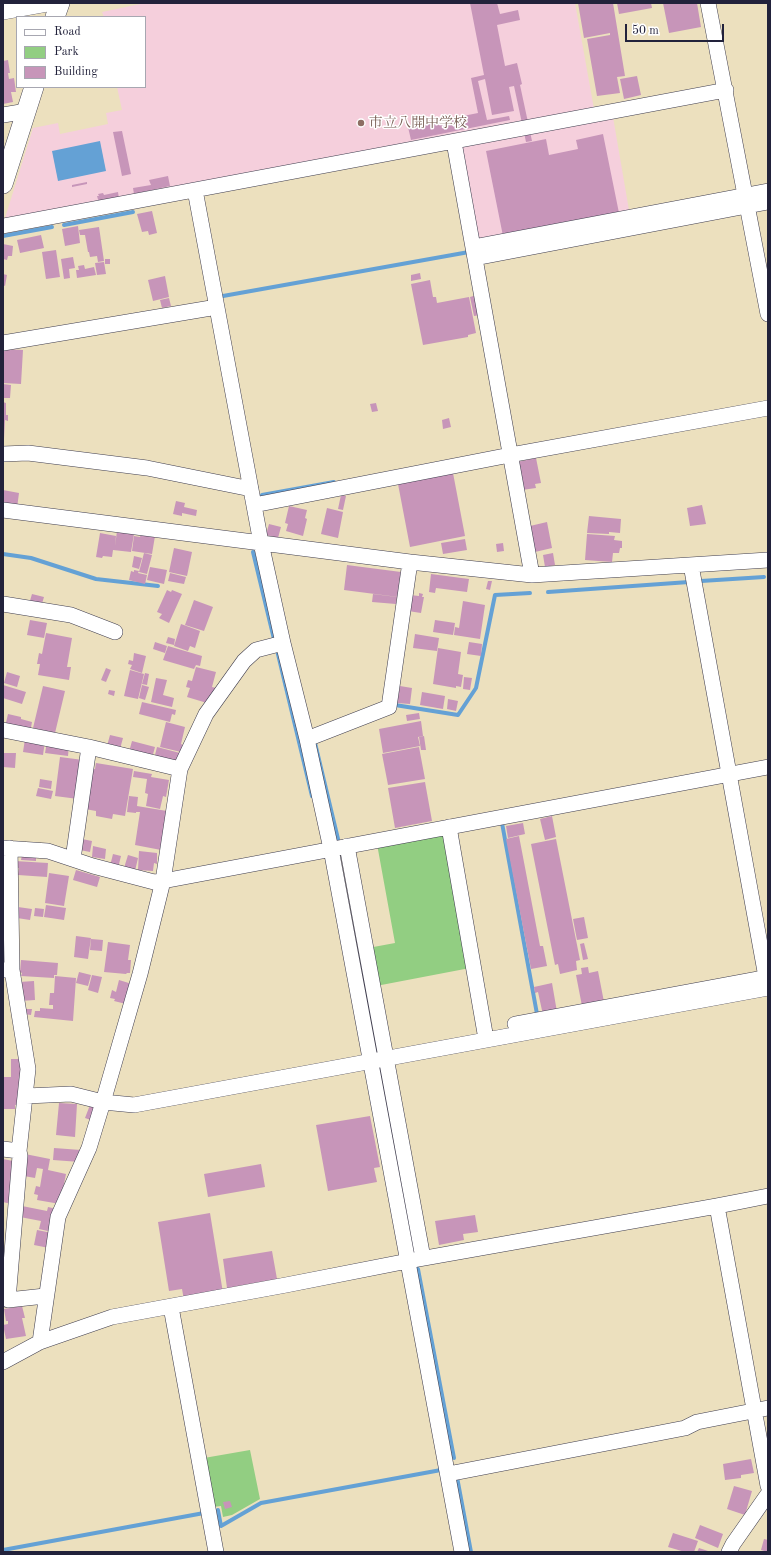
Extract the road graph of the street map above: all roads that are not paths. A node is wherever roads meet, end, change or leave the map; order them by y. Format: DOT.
graph roads {
  1 [pos="54,3"];
  2 [pos="60,3"];
  3 [pos="708,3"];
  4 [pos="3,12"];
  5 [pos="55,16"];
  6 [pos="34,88"];
  7 [pos="726,90"];
  8 [pos="27,111"];
  9 [pos="3,115"];
  10 [pos="454,142"];
  11 [pos="3,184"];
  12 [pos="195,190"];
  13 [pos="768,191"];
  14 [pos="747,201"];
  15 [pos="768,202"];
  16 [pos="3,226"];
  17 [pos="474,252"];
  18 [pos="216,307"];
  19 [pos="768,314"];
  20 [pos="3,343"];
  21 [pos="768,408"];
  22 [pos="3,454"];
  23 [pos="510,455"];
  24 [pos="251,489"];
  25 [pos="254,505"];
  26 [pos="3,510"];
  27 [pos="261,543"];
  28 [pos="768,560"];
  29 [pos="410,562"];
  30 [pos="692,565"];
  31 [pos="532,575"];
  32 [pos="3,604"];
  33 [pos="114,632"];
  34 [pos="283,643"];
  35 [pos="3,730"];
  36 [pos="307,739"];
  37 [pos="89,747"];
  38 [pos="768,767"];
  39 [pos="180,769"];
  40 [pos="729,774"];
  41 [pos="449,827"];
  42 [pos="347,846"];
  43 [pos="7,848"];
  44 [pos="331,849"];
  45 [pos="73,859"];
  46 [pos="163,881"];
  47 [pos="8,970"];
  48 [pos="768,982"];
  49 [pos="485,1034"];
  50 [pos="381,1056"];
  51 [pos="26,1096"];
  52 [pos="104,1102"];
  53 [pos="3,1149"];
  54 [pos="19,1151"];
  55 [pos="768,1196"];
  56 [pos="717,1206"];
  57 [pos="416,1259"];
  58 [pos="45,1296"];
  59 [pos="171,1307"];
  60 [pos="40,1342"];
  61 [pos="3,1362"];
  62 [pos="761,1409"];
  63 [pos="447,1470"];
  64 [pos="768,1486"];
  65 [pos="768,1494"];
  66 [pos="216,1552"];
  67 [pos="462,1552"];
  68 [pos="729,1552"];
  1 -- 4 [label="street"];
  2 -- 5 [label="main road"];
  3 -- 7 [label="street"];
  6 -- 8 [label="main road"];
  7 -- 10 [label="street"];
  7 -- 14 [label="street"];
  8 -- 9 [label="street"];
  8 -- 11 [label="main road"];
  10 -- 12 [label="street"];
  10 -- 17 [label="street"];
  12 -- 16 [label="street"];
  12 -- 18 [label="street"];
  13 -- 14 [label="street"];
  14 -- 15 [label="street"];
  14 -- 17 [label="street"];
  14 -- 19 [label="street"];
  17 -- 23 [label="street"];
  18 -- 20 [label="street"];
  18 -- 24 [label="street"];
  21 -- 23 [label="street"];
  22 -- 24 [label="street"];
  23 -- 25 [label="street"];
  23 -- 31 [label="street"];
  24 -- 25 [label="street"];
  25 -- 27 [label="street"];
  26 -- 27 [label="street"];
  27 -- 29 [label="street"];
  27 -- 34 [label="street"];
  28 -- 30 [label="street"];
  29 -- 31 [label="street"];
  29 -- 36 [label="street"];
  30 -- 31 [label="street"];
  30 -- 40 [label="street"];
  32 -- 33 [label="street"];
  34 -- 36 [label="street"];
  34 -- 39 [label="street"];
  35 -- 37 [label="street"];
  36 -- 44 [label="street"];
  37 -- 39 [label="street"];
  37 -- 45 [label="street"];
  38 -- 40 [label="street"];
  39 -- 46 [label="street"];
  40 -- 41 [label="street"];
  40 -- 48 [label="street"];
  41 -- 42 [label="street"];
  41 -- 49 [label="street"];
  42 -- 44 [label="street"];
  42 -- 50 [label="street"];
  43 -- 45 [label="street"];
  43 -- 47 [label="street"];
  44 -- 46 [label="street"];
  44 -- 50 [label="street"];
  45 -- 46 [label="street"];
  46 -- 52 [label="street"];
  47 -- 51 [label="street"];
  48 -- 49 [label="street"];
  49 -- 50 [label="street"];
  50 -- 52 [label="street"];
  50 -- 57 [label="street"];
  51 -- 52 [label="street"];
  51 -- 54 [label="street"];
  52 -- 58 [label="street"];
  53 -- 54 [label="street"];
  54 -- 58 [label="street"];
  55 -- 56 [label="street"];
  56 -- 57 [label="street"];
  56 -- 62 [label="street"];
  57 -- 59 [label="street"];
  57 -- 63 [label="street"];
  58 -- 60 [label="street"];
  59 -- 60 [label="street"];
  59 -- 66 [label="street"];
  60 -- 61 [label="street"];
  62 -- 63 [label="street"];
  62 -- 64 [label="street"];
  63 -- 67 [label="street"];
  65 -- 68 [label="street"];
}
